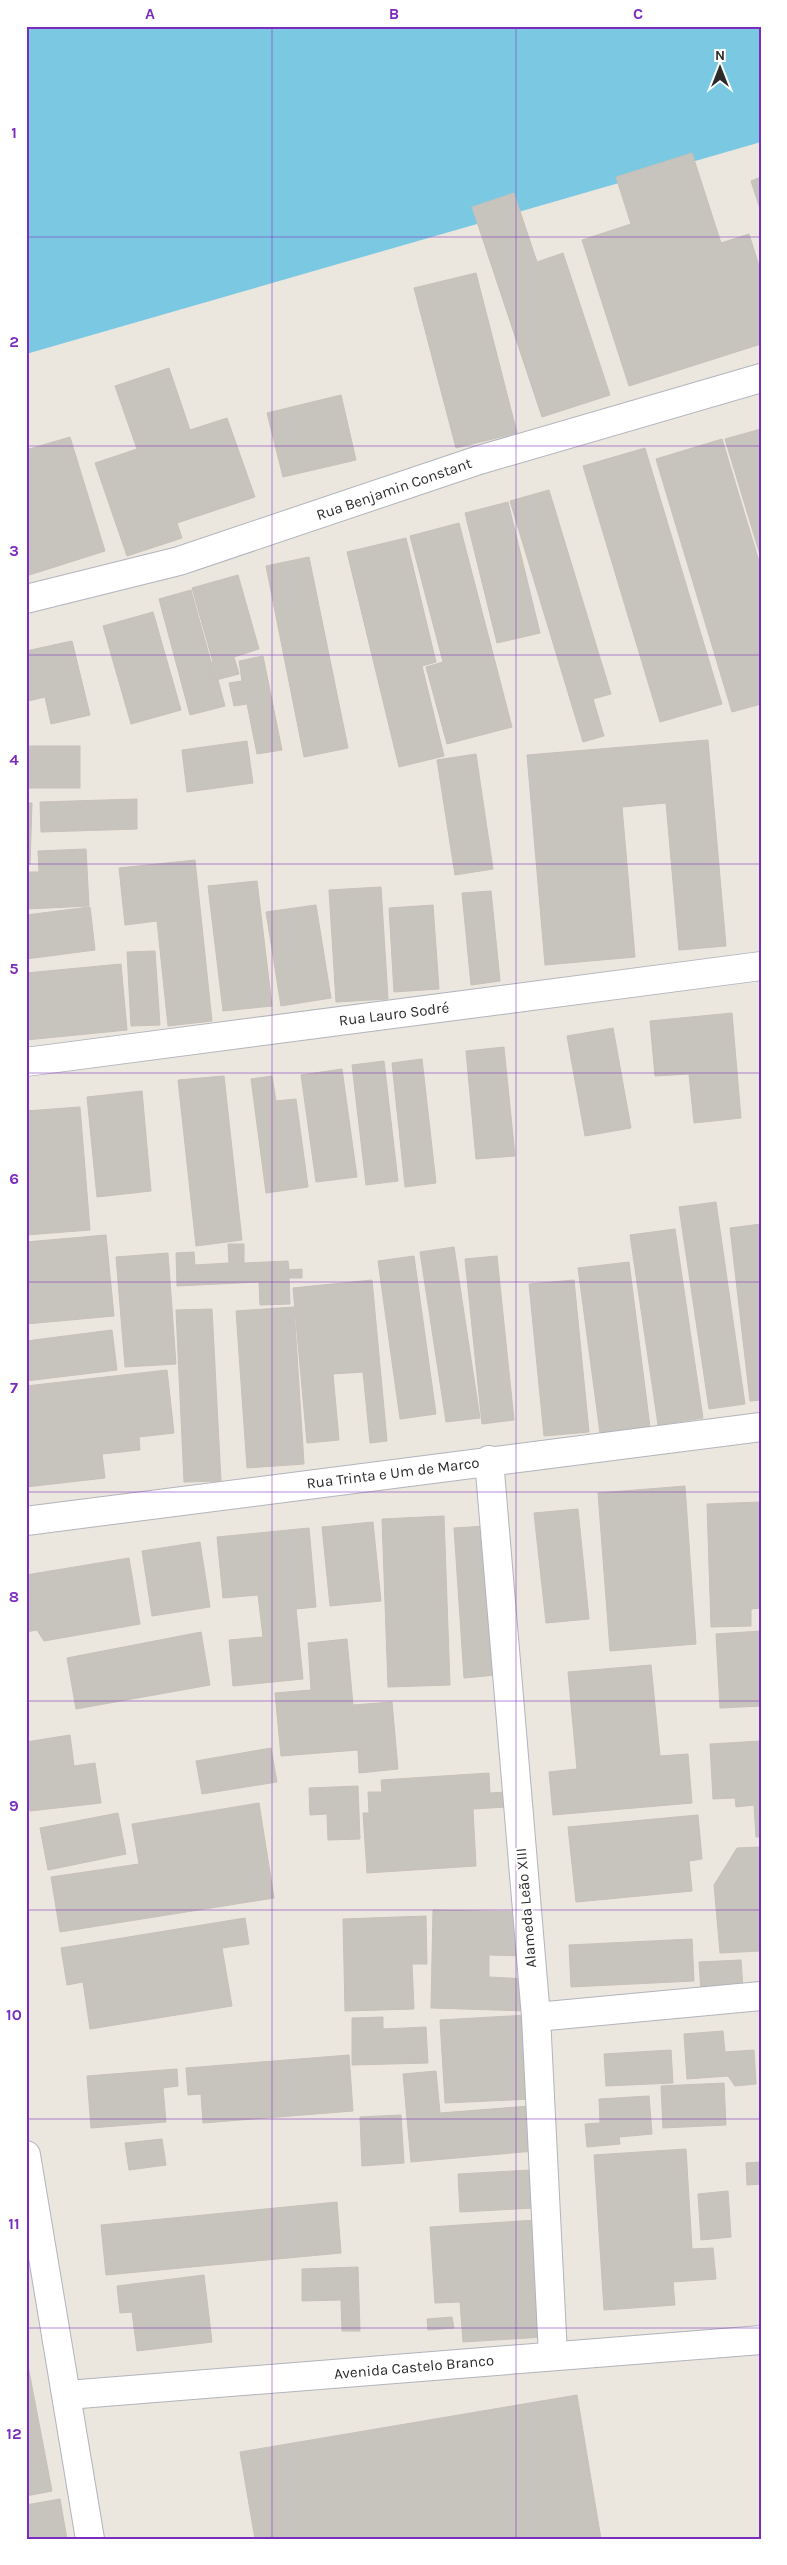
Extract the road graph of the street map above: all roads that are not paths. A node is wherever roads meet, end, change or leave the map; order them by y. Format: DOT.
graph roads {
  1 [pos="761,378"];
  2 [pos="26,599"];
  3 [pos="761,966"];
  4 [pos="26,1062"];
  5 [pos="761,1427"];
  6 [pos="488,1460"];
  7 [pos="26,1521"];
  8 [pos="761,1996"];
  9 [pos="536,2017"];
  10 [pos="26,2155"];
  11 [pos="761,2340"];
  12 [pos="553,2355"];
  13 [pos="67,2395"];
  14 [pos="90,2539"];
  1 -- 2 [label="street, Rua Benjamin Constant"];
  3 -- 4 [label="street, Rua Lauro Sodré"];
  5 -- 6 [label="street, Rua Trinta e Um de Marco"];
  6 -- 7 [label="street, Rua Trinta e Um de Marco"];
  6 -- 9 [label="street, Alameda Leão XIII"];
  8 -- 9 [label="street"];
  9 -- 12 [label="street, Alameda Leão XIII"];
  10 -- 13 [label="street"];
  11 -- 12 [label="street, Avenida Castelo Branco"];
  12 -- 13 [label="street, Avenida Castelo Branco"];
  13 -- 14 [label="street"];
}
